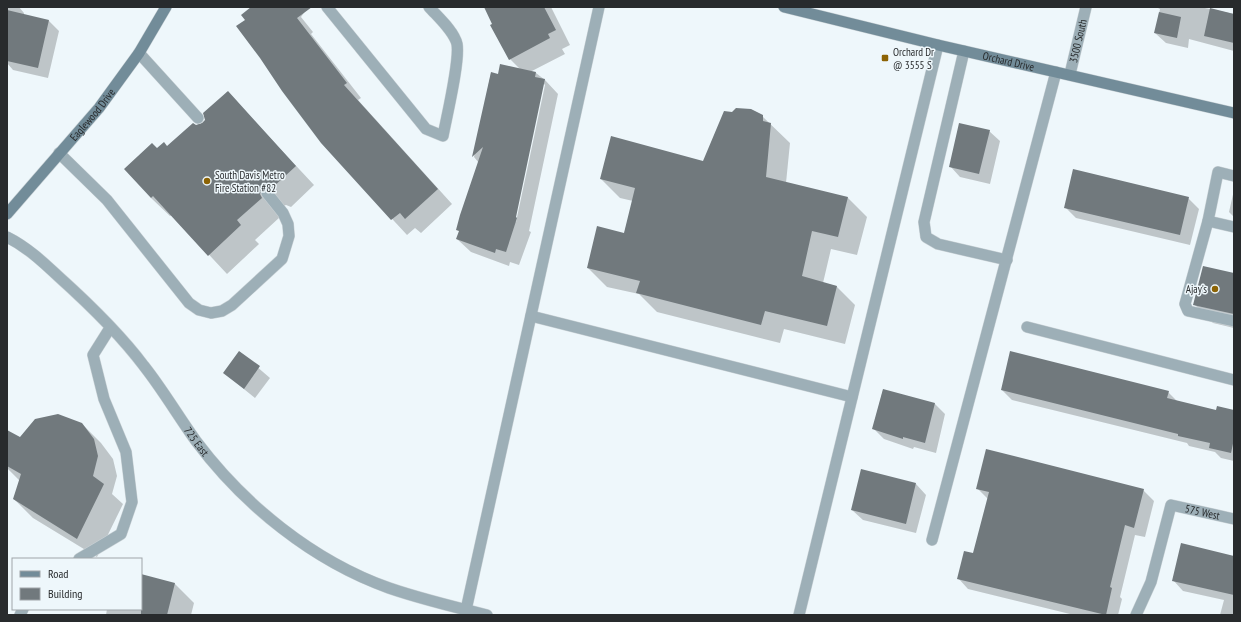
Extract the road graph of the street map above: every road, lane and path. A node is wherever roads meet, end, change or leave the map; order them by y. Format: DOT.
graph roads {
  1 [pos="166,7"];
  2 [pos="327,7"];
  3 [pos="429,7"];
  4 [pos="600,7"];
  5 [pos="784,7"];
  6 [pos="1086,7"];
  7 [pos="938,45"];
  8 [pos="964,51"];
  9 [pos="139,53"];
  10 [pos="1056,72"];
  11 [pos="1070,74"];
  12 [pos="1234,113"];
  13 [pos="198,118"];
  14 [pos="59,153"];
  15 [pos="1234,176"];
  16 [pos="267,193"];
  17 [pos="7,214"];
  18 [pos="1208,221"];
  19 [pos="1234,227"];
  20 [pos="7,237"];
  21 [pos="1007,260"];
  22 [pos="531,316"];
  23 [pos="1234,321"];
  24 [pos="1027,327"];
  25 [pos="110,328"];
  26 [pos="1234,380"];
  27 [pos="852,397"];
  28 [pos="1234,519"];
  29 [pos="932,540"];
  30 [pos="81,558"];
  31 [pos="466,610"];
  32 [pos="487,615"];
  33 [pos="799,615"];
  34 [pos="1136,615"];
  1 -- 9 [label="main road, Eaglewood Drive"];
  2 -- 3 [label="street"];
  4 -- 22 [label="street"];
  5 -- 7 [label="main road, Orchard Drive"];
  6 -- 11 [label="street, 3500 South"];
  7 -- 8 [label="main road, Orchard Drive"];
  7 -- 27 [label="street"];
  8 -- 10 [label="main road, Orchard Drive"];
  8 -- 21 [label="street"];
  9 -- 13 [label="street"];
  9 -- 14 [label="main road, Eaglewood Drive"];
  10 -- 11 [label="main road, Orchard Drive"];
  10 -- 21 [label="street"];
  11 -- 12 [label="main road, Orchard Drive"];
  14 -- 16 [label="street"];
  14 -- 17 [label="main road, Eaglewood Drive"];
  15 -- 18 [label="street"];
  18 -- 19 [label="street"];
  18 -- 23 [label="street"];
  20 -- 25 [label="street, 725 East"];
  21 -- 29 [label="street"];
  22 -- 27 [label="street"];
  22 -- 31 [label="street"];
  24 -- 26 [label="street"];
  25 -- 30 [label="street"];
  25 -- 31 [label="street, 725 East"];
  27 -- 33 [label="street"];
  28 -- 34 [label="street, 575 West"];
  31 -- 32 [label="street, 725 East"];
}
